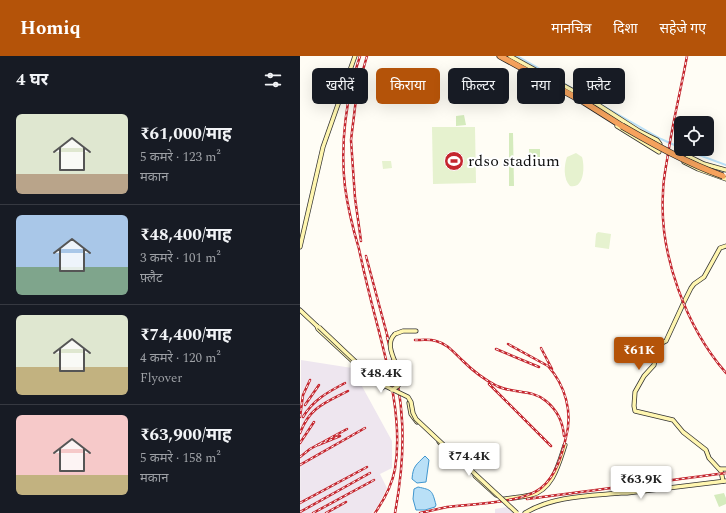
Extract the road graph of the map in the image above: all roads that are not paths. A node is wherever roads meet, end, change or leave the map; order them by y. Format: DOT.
graph roads {
  1 [pos="354,56"];
  2 [pos="496,56"];
  3 [pos="500,56"];
  4 [pos="508,56"];
  5 [pos="573,93"];
  6 [pos="573,99"];
  7 [pos="583,104"];
  8 [pos="592,104"];
  9 [pos="593,104"];
  10 [pos="623,125"];
  11 [pos="726,170"];
  12 [pos="726,177"];
  13 [pos="726,246"];
  14 [pos="300,247"];
  15 [pos="300,310"];
  16 [pos="318,327"];
  17 [pos="416,331"];
  18 [pos="392,390"];
  19 [pos="565,445"];
  20 [pos="450,451"];
  21 [pos="457,458"];
  22 [pos="720,469"];
  23 [pos="726,469"];
  24 [pos="725,481"];
  25 [pos="552,501"];
  26 [pos="510,506"];
  27 [pos="516,513"];
  28 [pos="524,513"];
  1 -- 14 [label="street"];
  2 -- 6 [label="street"];
  3 -- 10 [label="highway"];
  4 -- 5 [label="highway"];
  7 -- 9 [label="street"];
  8 -- 10 [label="highway"];
  10 -- 12 [label="highway, bridge"];
  11 -- 12 [label="street"];
  13 -- 22 [label="street"];
  15 -- 16 [label="street"];
  16 -- 16 [label="street"];
  16 -- 18 [label="street, bridge"];
  17 -- 18 [label="street, bridge"];
  18 -- 20 [label="street, bridge"];
  19 -- 21 [label="street"];
  20 -- 20 [label="street"];
  20 -- 21 [label="street"];
  21 -- 26 [label="street, bridge"];
  22 -- 23 [label="street"];
  22 -- 24 [label="street"];
  24 -- 25 [label="street"];
  25 -- 26 [label="street, bridge"];
  25 -- 28 [label="street"];
  26 -- 27 [label="street, bridge"];
}
